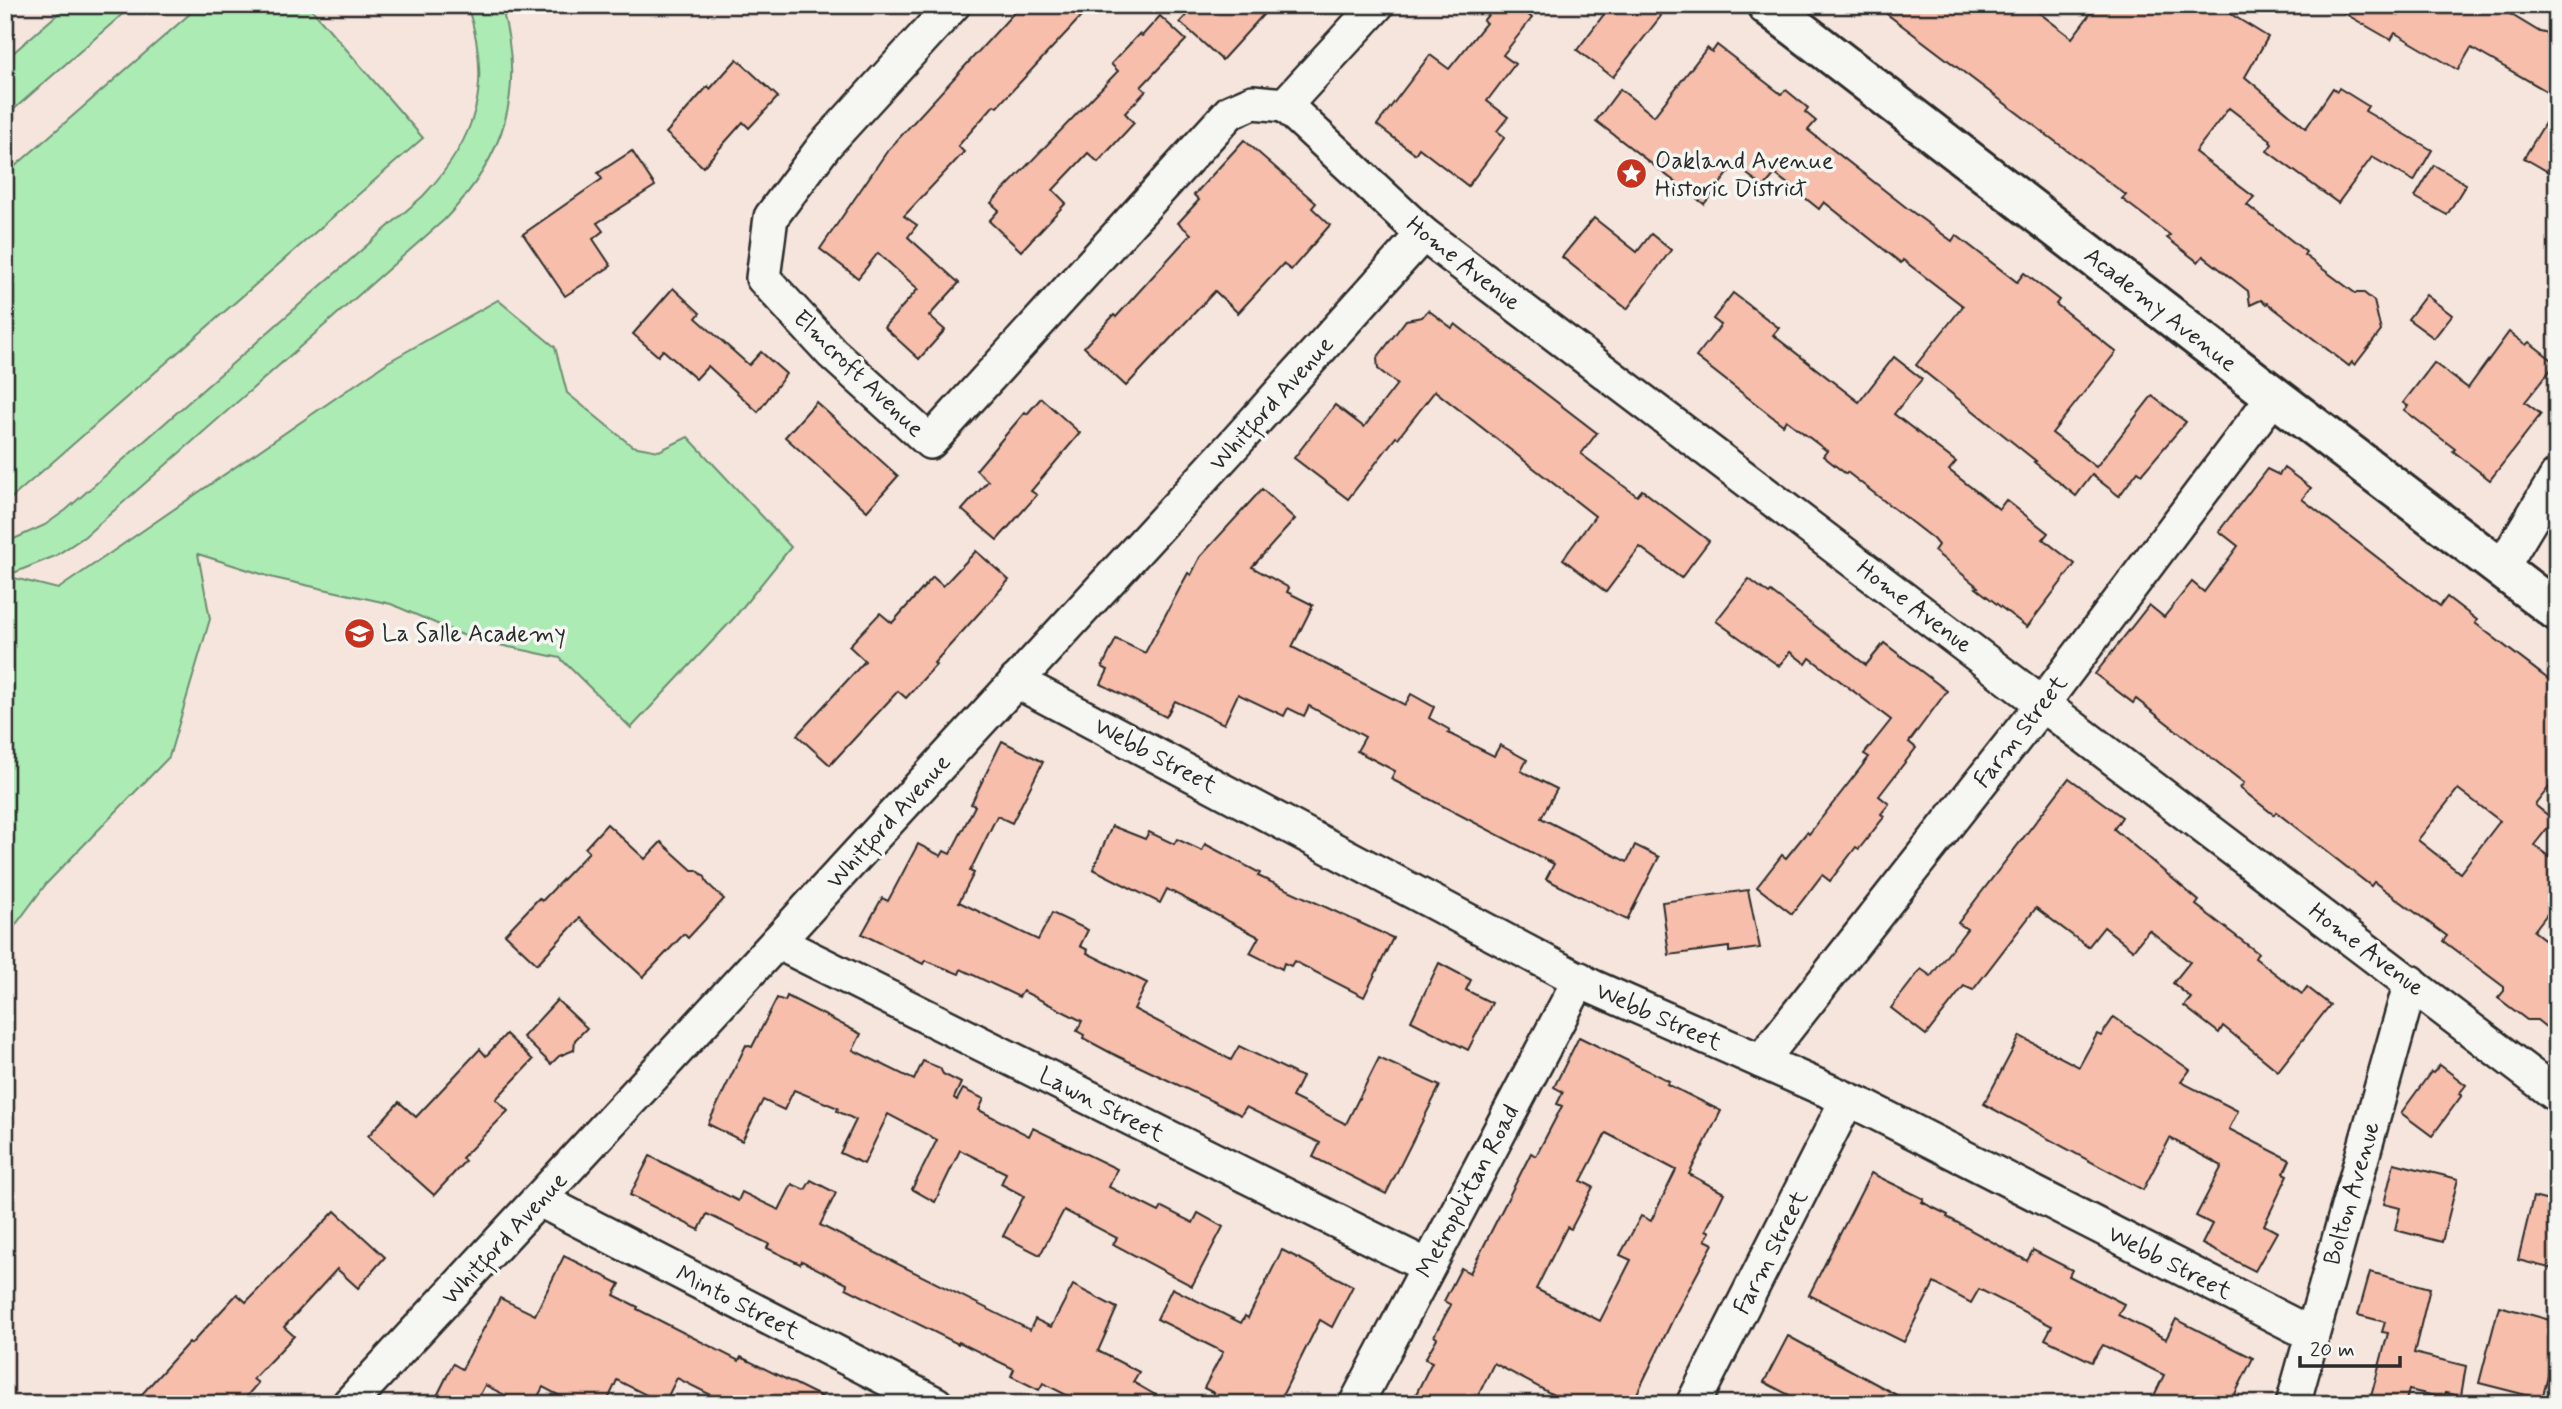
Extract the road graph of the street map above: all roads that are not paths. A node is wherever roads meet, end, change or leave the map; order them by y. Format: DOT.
graph roads {
  1 [pos="953,5"];
  2 [pos="1377,5"];
  3 [pos="1767,5"];
  4 [pos="1284,105"];
  5 [pos="1423,234"];
  6 [pos="2274,396"];
  7 [pos="2557,476"];
  8 [pos="2501,569"];
  9 [pos="2557,611"];
  10 [pos="1016,681"];
  11 [pos="2043,703"];
  12 [pos="778,942"];
  13 [pos="1580,979"];
  14 [pos="2410,982"];
  15 [pos="1761,1061"];
  16 [pos="2557,1094"];
  17 [pos="1847,1100"];
  18 [pos="540,1199"];
  19 [pos="1427,1266"];
  20 [pos="2311,1334"];
  21 [pos="349,1404"];
  22 [pos="936,1404"];
  23 [pos="1356,1404"];
  24 [pos="1693,1404"];
  25 [pos="2293,1404"];
  1 -- 4 [label="street, Elmcroft Avenue"];
  2 -- 4 [label="street"];
  3 -- 6 [label="street, Academy Avenue"];
  4 -- 5 [label="street, Home Avenue"];
  5 -- 10 [label="street, Whitford Avenue"];
  5 -- 11 [label="street, Home Avenue"];
  6 -- 8 [label="street, Academy Avenue"];
  6 -- 11 [label="street, Farm Street"];
  7 -- 8 [label="street"];
  8 -- 9 [label="street, Academy Avenue"];
  10 -- 12 [label="street, Whitford Avenue"];
  10 -- 13 [label="street, Webb Street"];
  11 -- 14 [label="street, Home Avenue"];
  11 -- 15 [label="street, Farm Street"];
  12 -- 18 [label="street, Whitford Avenue"];
  12 -- 19 [label="street, Lawn Street"];
  13 -- 15 [label="street, Webb Street"];
  13 -- 19 [label="street, Metropolitan Road"];
  14 -- 16 [label="street, Home Avenue"];
  14 -- 20 [label="street, Bolton Avenue"];
  15 -- 17 [label="street, Webb Street"];
  17 -- 20 [label="street, Webb Street"];
  17 -- 24 [label="street, Farm Street"];
  18 -- 21 [label="street, Whitford Avenue"];
  18 -- 22 [label="street, Minto Street"];
  19 -- 23 [label="street, Metropolitan Road"];
  20 -- 25 [label="street, Bolton Avenue"];
}
